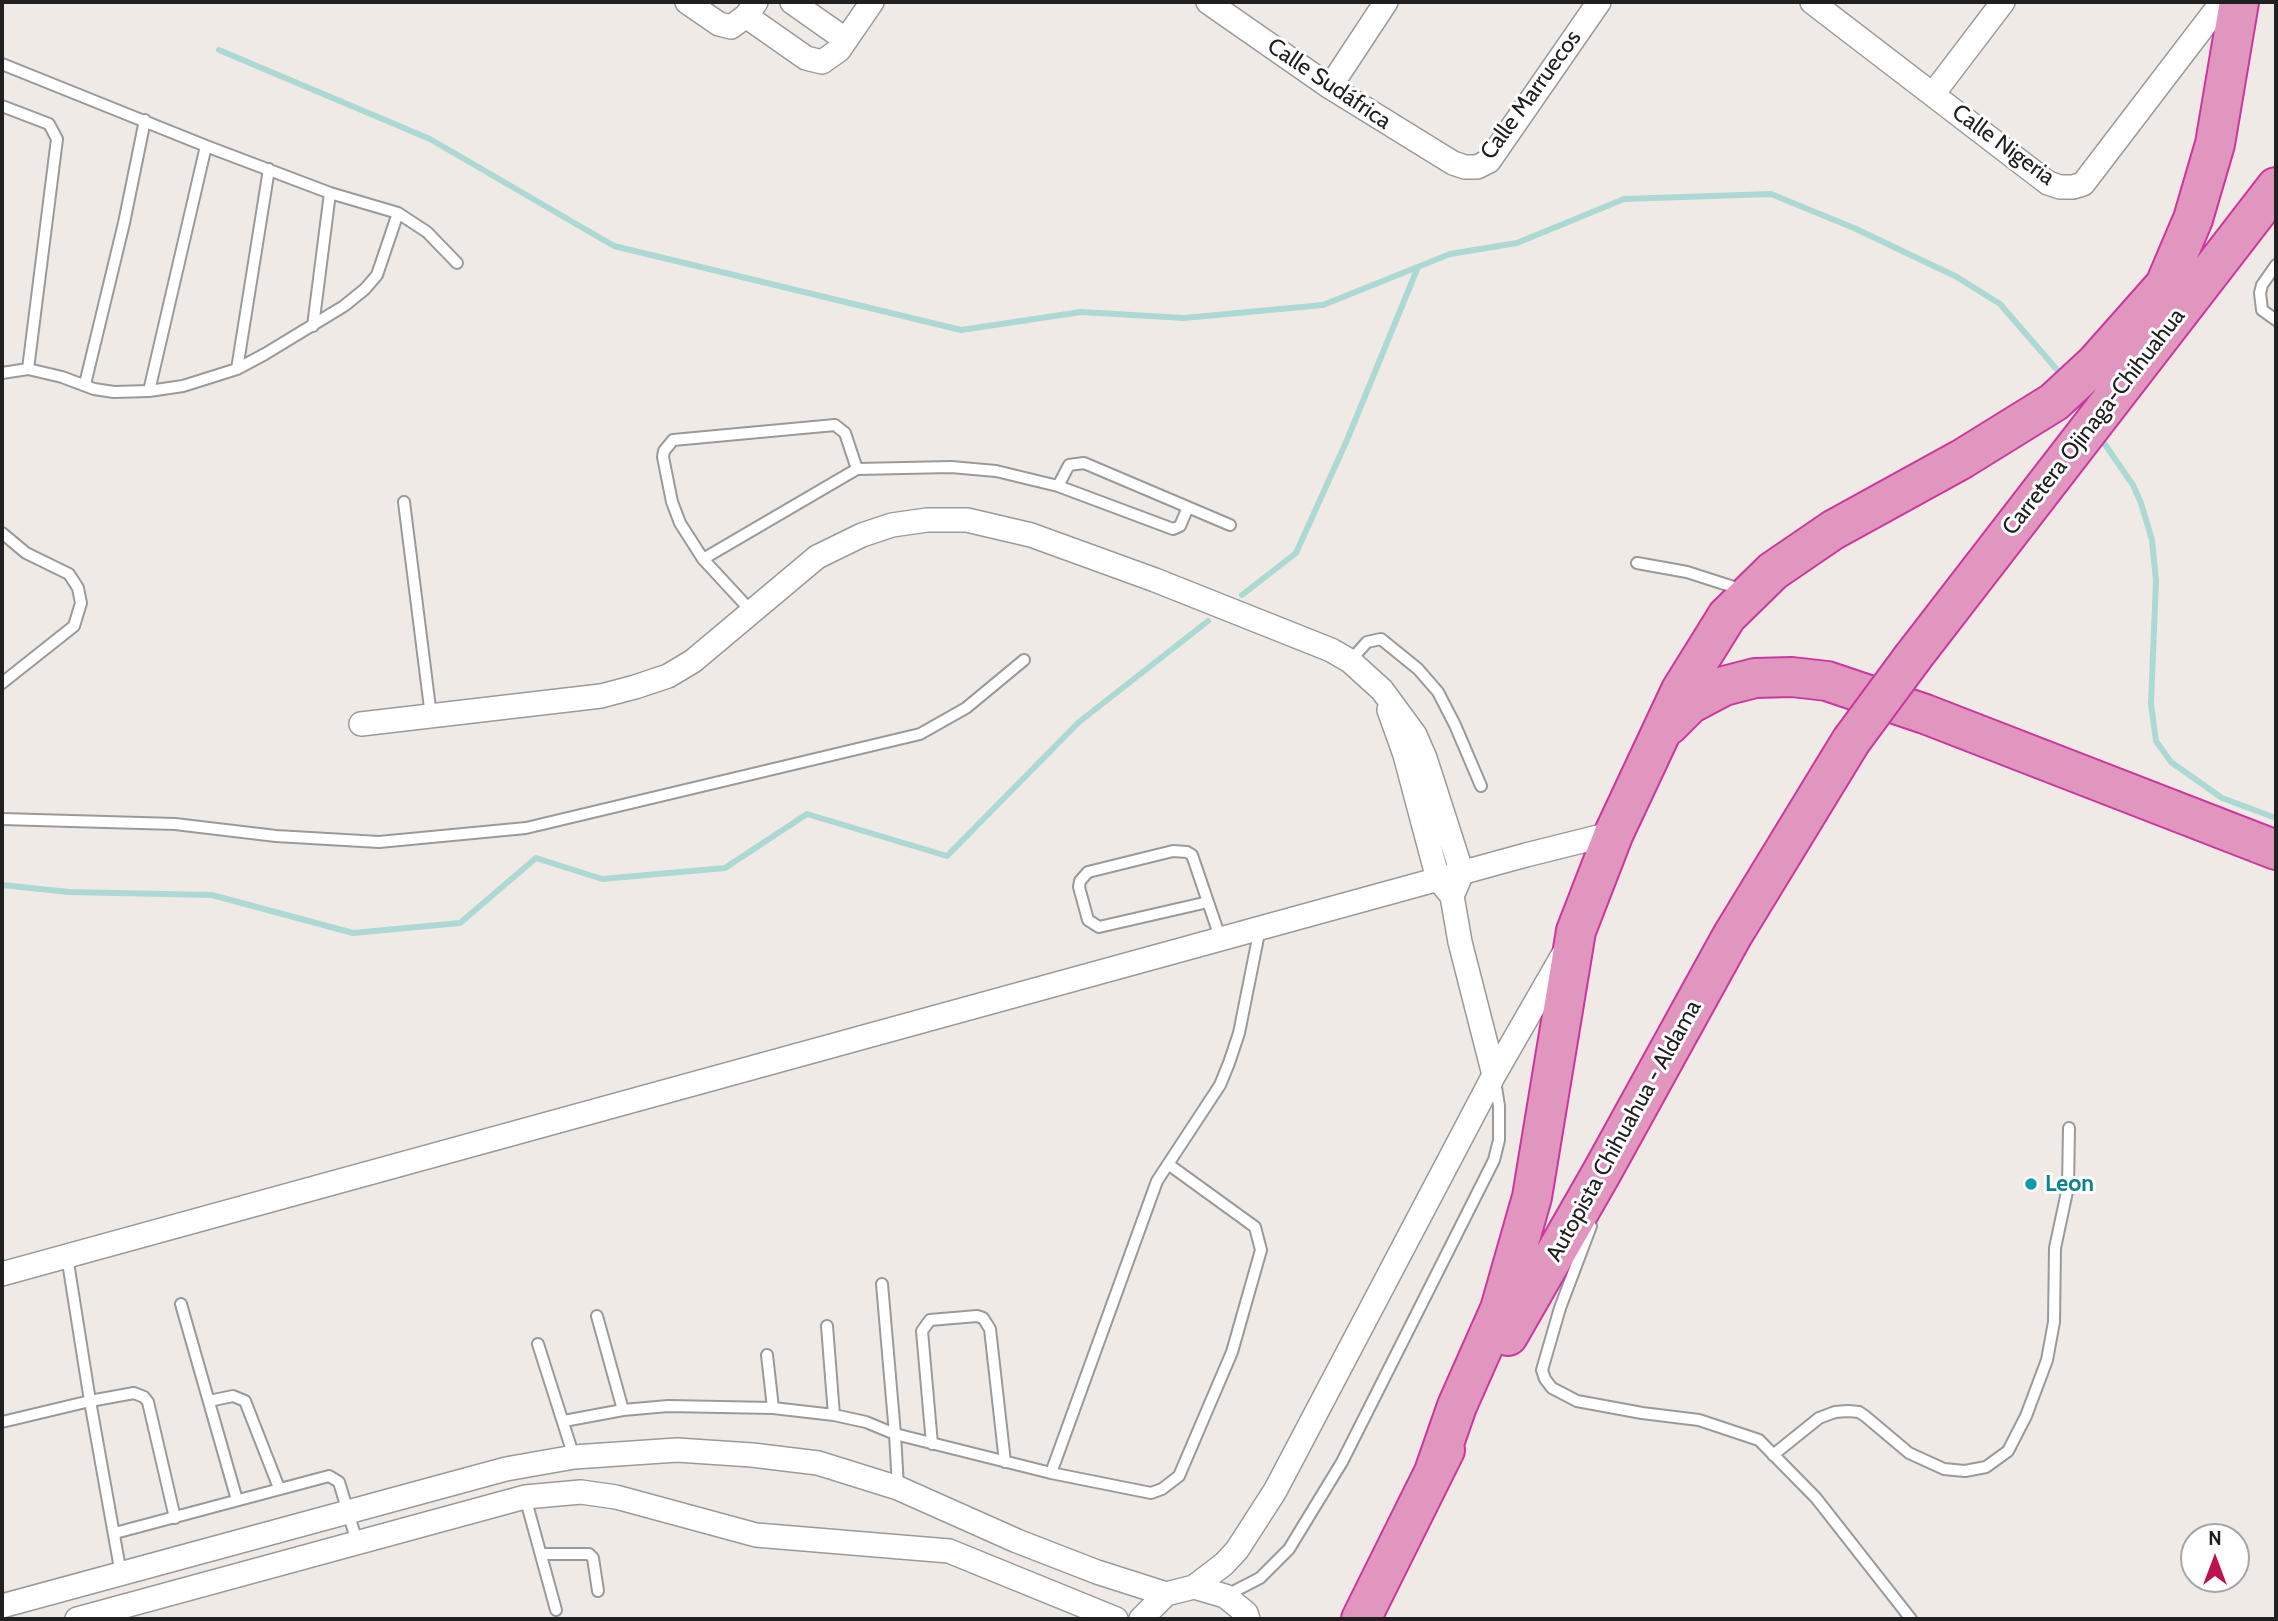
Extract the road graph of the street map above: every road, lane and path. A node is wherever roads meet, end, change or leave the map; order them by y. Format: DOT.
graph roads {
  1 [pos="687,2"];
  2 [pos="792,2"];
  3 [pos="872,2"];
  4 [pos="1208,2"];
  5 [pos="1386,2"];
  6 [pos="1599,2"];
  7 [pos="1812,2"];
  8 [pos="2003,2"];
  9 [pos="2222,2"];
  10 [pos="2238,2"];
  11 [pos="751,9"];
  12 [pos="846,40"];
  13 [pos="2,64"];
  14 [pos="1329,87"];
  15 [pos="1933,94"];
  16 [pos="2,106"];
  17 [pos="145,120"];
  18 [pos="206,146"];
  19 [pos="1453,163"];
  20 [pos="269,169"];
  21 [pos="2276,187"];
  22 [pos="330,193"];
  23 [pos="398,214"];
  24 [pos="457,263"];
  25 [pos="2276,265"];
  26 [pos="2275,318"];
  27 [pos="313,326"];
  28 [pos="28,369"];
  29 [pos="237,369"];
  30 [pos="2,373"];
  31 [pos="85,384"];
  32 [pos="149,391"];
  33 [pos="857,469"];
  34 [pos="1058,486"];
  35 [pos="404,502"];
  36 [pos="1188,507"];
  37 [pos="1230,525"];
  38 [pos="2,533"];
  39 [pos="702,559"];
  40 [pos="1637,563"];
  41 [pos="1749,592"];
  42 [pos="752,612"];
  43 [pos="1913,657"];
  44 [pos="1024,660"];
  45 [pos="1350,661"];
  46 [pos="2,683"];
  47 [pos="1382,690"];
  48 [pos="431,716"];
  49 [pos="361,724"];
  50 [pos="1658,736"];
  51 [pos="1481,786"];
  52 [pos="2,819"];
  53 [pos="1614,834"];
  54 [pos="2276,850"];
  55 [pos="1462,873"];
  56 [pos="1445,888"];
  57 [pos="1208,902"];
  58 [pos="1260,928"];
  59 [pos="1576,931"];
  60 [pos="1221,940"];
  61 [pos="1494,1075"];
  62 [pos="2069,1128"];
  63 [pos="1168,1164"];
  64 [pos="1602,1172"];
  65 [pos="67,1256"];
  66 [pos="2,1274"];
  67 [pos="882,1284"];
  68 [pos="181,1304"];
  69 [pos="597,1316"];
  70 [pos="827,1326"];
  71 [pos="538,1344"];
  72 [pos="768,1355"];
  73 [pos="90,1401"];
  74 [pos="209,1401"];
  75 [pos="773,1408"];
  76 [pos="623,1410"];
  77 [pos="834,1415"];
  78 [pos="564,1421"];
  79 [pos="2,1422"];
  80 [pos="895,1434"];
  81 [pos="932,1444"];
  82 [pos="1773,1455"];
  83 [pos="574,1457"];
  84 [pos="1005,1462"];
  85 [pos="1434,1472"];
  86 [pos="1051,1473"];
  87 [pos="279,1488"];
  88 [pos="898,1488"];
  89 [pos="525,1497"];
  90 [pos="237,1500"];
  91 [pos="349,1513"];
  92 [pos="175,1518"];
  93 [pos="115,1534"];
  94 [pos="357,1542"];
  95 [pos="542,1554"];
  96 [pos="121,1574"];
  97 [pos="1194,1587"];
  98 [pos="598,1591"];
  99 [pos="1166,1594"];
  100 [pos="1225,1595"];
  101 [pos="2,1606"];
  102 [pos="556,1610"];
  103 [pos="77,1619"];
  104 [pos="1116,1619"];
  105 [pos="1141,1619"];
  106 [pos="1248,1619"];
  107 [pos="1361,1619"];
  108 [pos="1911,1619"];
  1 -- 11 [label="street"];
  2 -- 12 [label="street"];
  3 -- 12 [label="street"];
  4 -- 14 [label="street, Calle Sudáfrica"];
  5 -- 14 [label="street"];
  6 -- 19 [label="street, Calle Marruecos"];
  7 -- 15 [label="street, Calle Nigeria"];
  8 -- 15 [label="street"];
  9 -- 15 [label="street, Calle Nigeria"];
  10 -- 41 [label="highway"];
  11 -- 12 [label="street"];
  13 -- 17 [label="lane"];
  14 -- 19 [label="street, Calle Sudáfrica"];
  16 -- 28 [label="lane"];
  17 -- 18 [label="lane"];
  17 -- 31 [label="lane"];
  18 -- 20 [label="lane"];
  18 -- 32 [label="lane"];
  20 -- 22 [label="lane"];
  20 -- 29 [label="lane"];
  21 -- 43 [label="highway, Carretera Ojinaga-Chihuahua"];
  22 -- 23 [label="lane"];
  22 -- 27 [label="lane"];
  23 -- 24 [label="lane"];
  23 -- 27 [label="lane"];
  25 -- 26 [label="lane"];
  27 -- 29 [label="lane"];
  28 -- 30 [label="lane"];
  28 -- 31 [label="lane"];
  29 -- 32 [label="lane"];
  31 -- 32 [label="lane"];
  33 -- 34 [label="lane"];
  33 -- 39 [label="lane"];
  33 -- 39 [label="lane"];
  34 -- 36 [label="lane"];
  34 -- 36 [label="lane"];
  35 -- 48 [label="lane"];
  36 -- 37 [label="lane"];
  38 -- 46 [label="lane"];
  39 -- 42 [label="lane"];
  40 -- 41 [label="lane"];
  41 -- 50 [label="highway"];
  42 -- 45 [label="street"];
  42 -- 48 [label="street"];
  43 -- 64 [label="highway, Autopista Chihuahua - Aldama, bridge"];
  44 -- 52 [label="lane"];
  45 -- 47 [label="street"];
  45 -- 51 [label="lane"];
  47 -- 55 [label="street"];
  47 -- 56 [label="street"];
  48 -- 49 [label="street"];
  50 -- 53 [label="highway"];
  50 -- 54 [label="highway"];
  53 -- 55 [label="street"];
  53 -- 59 [label="highway"];
  55 -- 56 [label="street"];
  56 -- 58 [label="street"];
  56 -- 61 [label="street"];
  57 -- 57 [label="lane"];
  57 -- 60 [label="lane"];
  58 -- 60 [label="street"];
  58 -- 63 [label="lane"];
  59 -- 61 [label="street"];
  59 -- 85 [label="highway"];
  60 -- 65 [label="street"];
  61 -- 97 [label="street"];
  61 -- 100 [label="lane"];
  62 -- 82 [label="lane"];
  63 -- 86 [label="lane"];
  63 -- 86 [label="lane"];
  64 -- 82 [label="lane"];
  64 -- 85 [label="highway, Autopista Chihuahua - Aldama"];
  65 -- 66 [label="street"];
  65 -- 73 [label="lane"];
  67 -- 80 [label="lane"];
  68 -- 74 [label="lane"];
  69 -- 76 [label="lane"];
  70 -- 77 [label="lane"];
  71 -- 78 [label="lane"];
  72 -- 75 [label="lane"];
  73 -- 79 [label="lane"];
  73 -- 92 [label="lane"];
  73 -- 93 [label="lane"];
  74 -- 87 [label="lane"];
  74 -- 90 [label="lane"];
  75 -- 76 [label="lane"];
  75 -- 77 [label="lane"];
  76 -- 78 [label="lane"];
  77 -- 80 [label="lane"];
  78 -- 83 [label="lane"];
  80 -- 81 [label="lane"];
  80 -- 88 [label="lane"];
  81 -- 84 [label="lane"];
  81 -- 84 [label="lane"];
  82 -- 108 [label="lane"];
  83 -- 88 [label="street"];
  83 -- 91 [label="street"];
  84 -- 86 [label="lane"];
  85 -- 107 [label="highway, Autopista Chihuahua - Aldama"];
  87 -- 90 [label="lane"];
  87 -- 91 [label="lane"];
  88 -- 99 [label="street"];
  89 -- 94 [label="street"];
  89 -- 95 [label="lane"];
  89 -- 104 [label="street"];
  90 -- 92 [label="lane"];
  91 -- 94 [label="lane"];
  91 -- 96 [label="street"];
  92 -- 93 [label="lane"];
  93 -- 96 [label="lane"];
  94 -- 103 [label="street"];
  95 -- 98 [label="lane"];
  95 -- 102 [label="lane"];
  96 -- 101 [label="street"];
  97 -- 99 [label="street"];
  97 -- 100 [label="street"];
  99 -- 105 [label="street"];
  100 -- 106 [label="street"];
}
